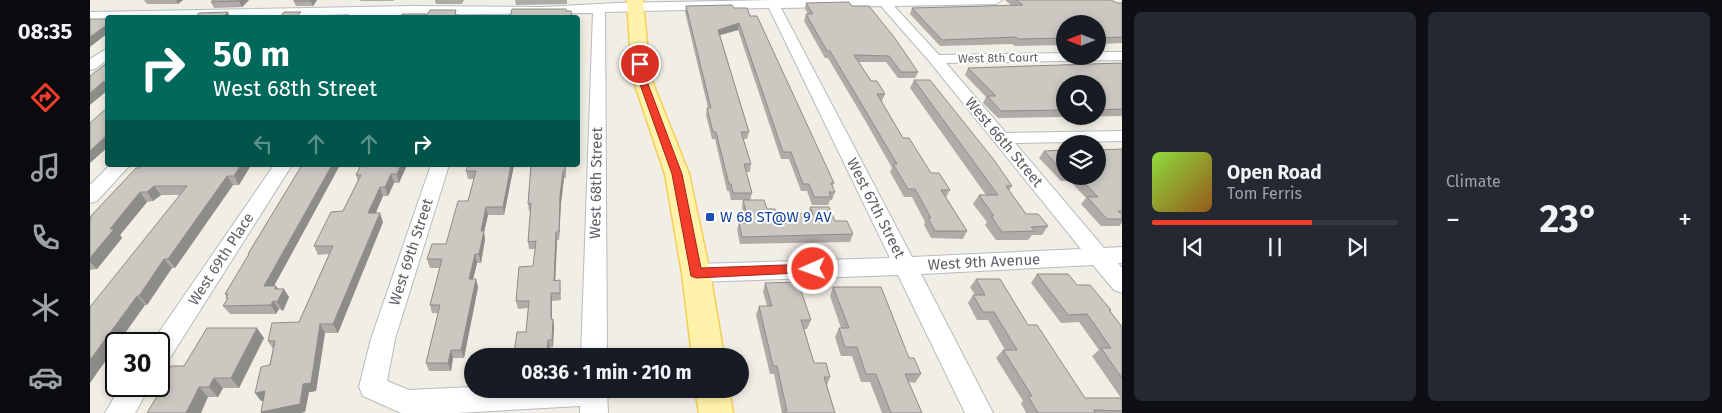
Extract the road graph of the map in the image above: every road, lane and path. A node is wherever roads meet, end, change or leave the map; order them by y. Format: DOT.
graph roads {
  1 [pos="127,0"];
  2 [pos="996,0"];
  3 [pos="859,1"];
  4 [pos="749,2"];
  5 [pos="884,2"];
  6 [pos="608,4"];
  7 [pos="773,4"];
  8 [pos="415,5"];
  9 [pos="266,11"];
  10 [pos="490,13"];
  11 [pos="382,14"];
  12 [pos="106,15"];
  13 [pos="176,15"];
  14 [pos="90,16"];
  15 [pos="105,16"];
  16 [pos="105,54"];
  17 [pos="1122,56"];
  18 [pos="935,59"];
  19 [pos="90,66"];
  20 [pos="1122,136"];
  21 [pos="1000,138"];
  22 [pos="119,167"];
  23 [pos="282,167"];
  24 [pos="439,167"];
  25 [pos="96,190"];
  26 [pos="1122,255"];
  27 [pos="1098,256"];
  28 [pos="905,266"];
  29 [pos="696,273"];
  30 [pos="1122,284"];
  31 [pos="170,336"];
  32 [pos="594,348"];
  33 [pos="707,348"];
  34 [pos="130,397"];
  35 [pos="594,398"];
  36 [pos="714,398"];
  37 [pos="119,413"];
  38 [pos="716,413"];
  39 [pos="979,413"];
  1 -- 12 [label="street"];
  2 -- 5 [label="street"];
  3 -- 5 [label="street"];
  3 -- 7 [label="street"];
  4 -- 6 [label="street"];
  4 -- 7 [label="street"];
  5 -- 18 [label="street, West 66th Street"];
  6 -- 10 [label="street"];
  6 -- 29 [label="main road"];
  6 -- 32 [label="street, West 68th Street"];
  7 -- 28 [label="street, West 67th Street"];
  8 -- 10 [label="street"];
  8 -- 11 [label="street"];
  9 -- 11 [label="street"];
  9 -- 13 [label="street"];
  14 -- 15 [label="street"];
  16 -- 19 [label="street"];
  17 -- 18 [label="street, West 8th Court"];
  18 -- 21 [label="street, West 66th Street"];
  20 -- 21 [label="street"];
  21 -- 27 [label="street, West 66th Street"];
  22 -- 25 [label="street"];
  23 -- 31 [label="street, West 69th Place"];
  24 -- 35 [label="street, West 69th Street"];
  26 -- 27 [label="street, West 9th Avenue"];
  27 -- 28 [label="street, West 9th Avenue"];
  27 -- 30 [label="street, West 66th Street"];
  28 -- 29 [label="street, West 9th Avenue"];
  28 -- 39 [label="street, West 67th Street"];
  29 -- 33 [label="main road"];
  34 -- 37 [label="street"];
  36 -- 38 [label="main road"];
}
